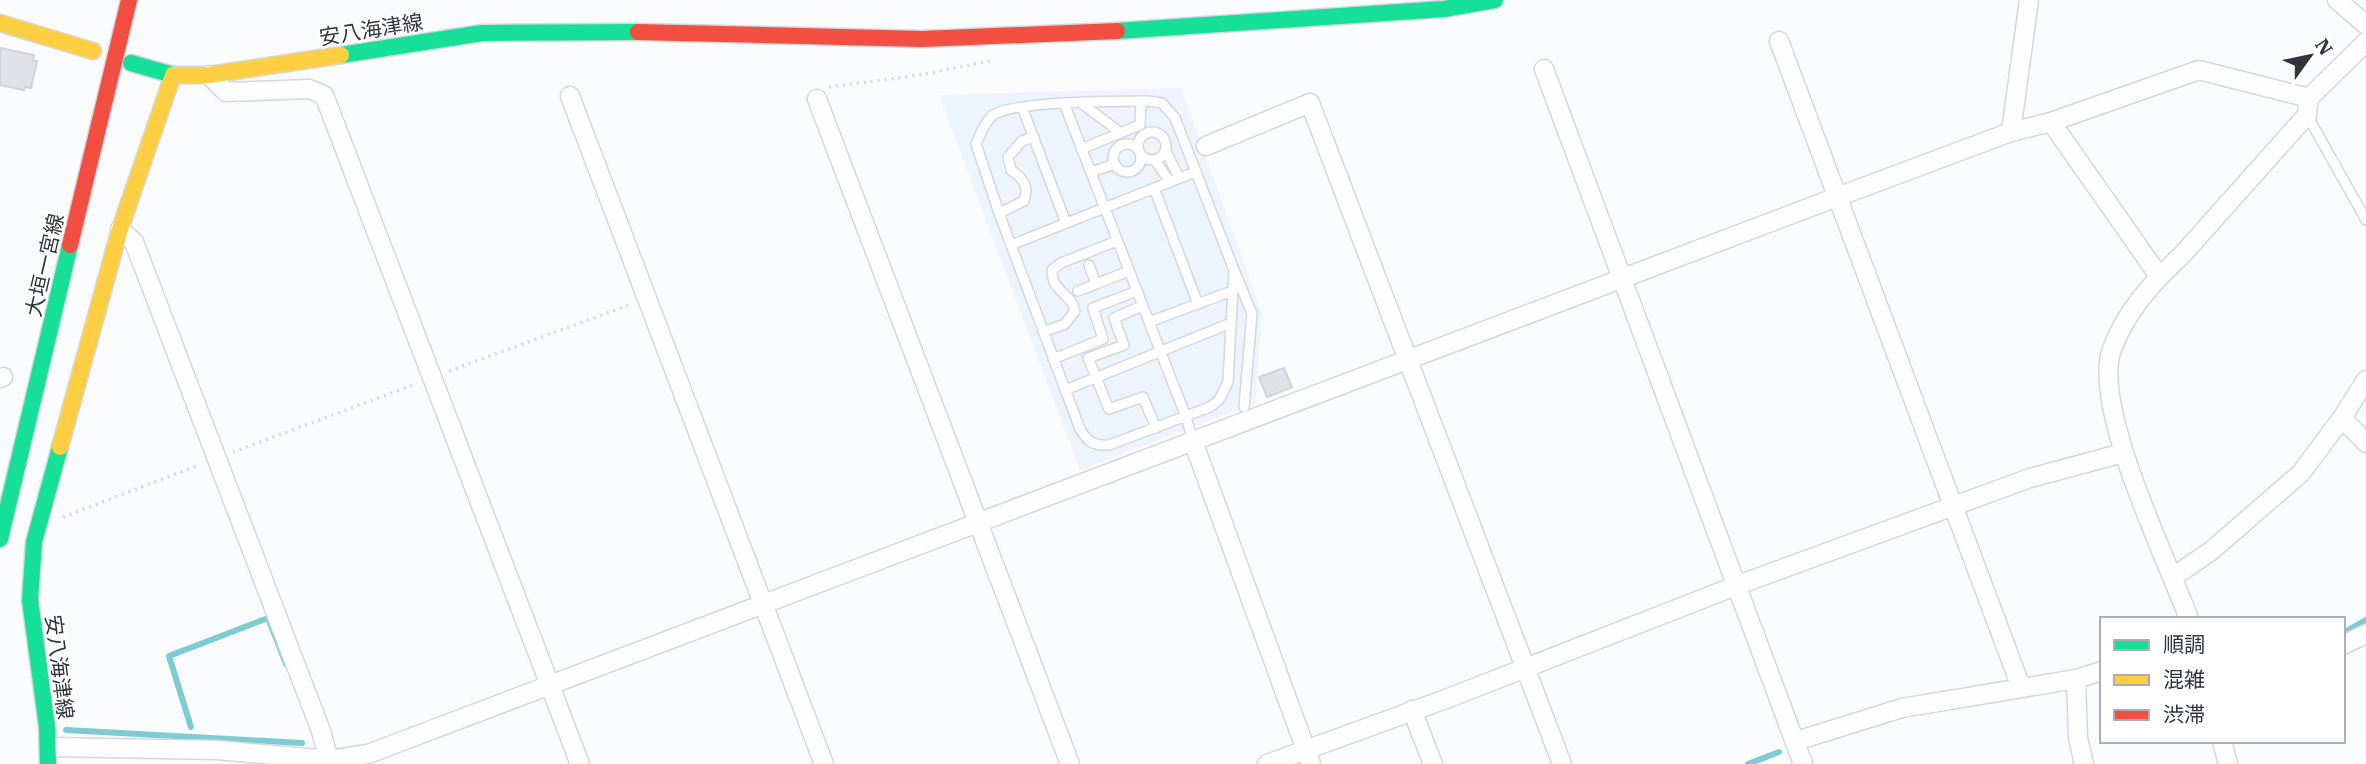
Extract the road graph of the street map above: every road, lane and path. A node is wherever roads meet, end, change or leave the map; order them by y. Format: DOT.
graph roads {
  1 [pos="129,0"];
  2 [pos="1495,0"];
  3 [pos="2029,0"];
  4 [pos="2337,0"];
  5 [pos="0,23"];
  6 [pos="2366,25"];
  7 [pos="19,28"];
  8 [pos="0,33"];
  9 [pos="1779,41"];
  10 [pos="2366,42"];
  11 [pos="93,51"];
  12 [pos="1000,60"];
  13 [pos="131,63"];
  14 [pos="1544,69"];
  15 [pos="173,75"];
  16 [pos="209,75"];
  17 [pos="570,96"];
  18 [pos="817,99"];
  19 [pos="1141,101"];
  20 [pos="1063,103"];
  21 [pos="1081,103"];
  22 [pos="1022,107"];
  23 [pos="2308,107"];
  24 [pos="2051,122"];
  25 [pos="2011,132"];
  26 [pos="1121,133"];
  27 [pos="1034,137"];
  28 [pos="1206,146"];
  29 [pos="1081,149"];
  30 [pos="1166,151"];
  31 [pos="1140,152"];
  32 [pos="1156,160"];
  33 [pos="1115,164"];
  34 [pos="1091,172"];
  35 [pos="1195,172"];
  36 [pos="1174,180"];
  37 [pos="1154,188"];
  38 [pos="1837,197"];
  39 [pos="1104,207"];
  40 [pos="999,213"];
  41 [pos="2366,220"];
  42 [pos="1066,223"];
  43 [pos="120,229"];
  44 [pos="1117,241"];
  45 [pos="1011,245"];
  46 [pos="1089,265"];
  47 [pos="1234,270"];
  48 [pos="1129,271"];
  49 [pos="2159,276"];
  50 [pos="1621,278"];
  51 [pos="1096,284"];
  52 [pos="1078,290"];
  53 [pos="1137,290"];
  54 [pos="1232,291"];
  55 [pos="647,298"];
  56 [pos="1198,304"];
  57 [pos="1142,306"];
  58 [pos="1149,322"];
  59 [pos="1231,323"];
  60 [pos="1043,332"];
  61 [pos="1160,351"];
  62 [pos="1053,359"];
  63 [pos="1407,359"];
  64 [pos="433,377"];
  65 [pos="1096,378"];
  66 [pos="2366,380"];
  67 [pos="1065,390"];
  68 [pos="1244,407"];
  69 [pos="1186,417"];
  70 [pos="2342,418"];
  71 [pos="1156,428"];
  72 [pos="1193,442"];
  73 [pos="2366,443"];
  74 [pos="2123,453"];
  75 [pos="1954,506"];
  76 [pos="977,524"];
  77 [pos="0,539"];
  78 [pos="2173,577"];
  79 [pos="1738,585"];
  80 [pos="764,603"];
  81 [pos="2188,617"];
  82 [pos="2366,634"];
  83 [pos="2345,644"];
  84 [pos="1525,668"];
  85 [pos="2100,672"];
  86 [pos="2076,679"];
  87 [pos="549,685"];
  88 [pos="2021,687"];
  89 [pos="1412,710"];
  90 [pos="1796,741"];
  91 [pos="2223,743"];
  92 [pos="49,756"];
  93 [pos="1308,757"];
  94 [pos="269,760"];
  95 [pos="329,760"];
  96 [pos="1799,763"];
  97 [pos="580,764"];
  98 [pos="824,764"];
  99 [pos="1070,764"];
  100 [pos="1267,764"];
  101 [pos="1433,764"];
  102 [pos="1562,764"];
  103 [pos="2084,764"];
  104 [pos="2228,764"];
  1 -- 77 [label="main road, 大垣一宮線"];
  2 -- 16 [label="main road, 安八海津線"];
  3 -- 25 [label="street"];
  4 -- 6 [label="street"];
  5 -- 7 [label="main road"];
  7 -- 8 [label="street"];
  7 -- 11 [label="main road"];
  9 -- 38 [label="street"];
  10 -- 23 [label="street"];
  12 -- 18 [label="path"];
  13 -- 15 [label="main road"];
  14 -- 50 [label="street"];
  15 -- 16 [label="main road, 安八海津線"];
  15 -- 43 [label="main road, 安八海津線"];
  16 -- 64 [label="street"];
  17 -- 55 [label="street"];
  18 -- 76 [label="street"];
  19 -- 21 [label="lane"];
  19 -- 26 [label="lane"];
  19 -- 35 [label="lane"];
  20 -- 21 [label="lane"];
  20 -- 22 [label="lane"];
  20 -- 29 [label="lane"];
  21 -- 26 [label="lane"];
  22 -- 27 [label="lane"];
  22 -- 40 [label="lane"];
  23 -- 24 [label="street"];
  23 -- 41 [label="lane"];
  23 -- 49 [label="street"];
  24 -- 25 [label="street"];
  24 -- 49 [label="street"];
  25 -- 38 [label="street"];
  26 -- 29 [label="lane"];
  27 -- 40 [label="lane"];
  27 -- 42 [label="lane"];
  28 -- 63 [label="street"];
  29 -- 34 [label="lane"];
  30 -- 31 [label="lane"];
  30 -- 32 [label="lane"];
  30 -- 36 [label="lane"];
  31 -- 32 [label="lane"];
  31 -- 33 [label="lane"];
  31 -- 33 [label="lane"];
  32 -- 36 [label="lane"];
  33 -- 34 [label="lane"];
  34 -- 39 [label="lane"];
  35 -- 36 [label="lane"];
  35 -- 47 [label="lane"];
  36 -- 37 [label="lane"];
  37 -- 39 [label="lane"];
  37 -- 56 [label="lane"];
  38 -- 50 [label="street"];
  38 -- 75 [label="street"];
  39 -- 42 [label="lane"];
  39 -- 44 [label="lane"];
  40 -- 45 [label="lane"];
  42 -- 45 [label="lane"];
  43 -- 92 [label="main road, 安八海津線"];
  43 -- 95 [label="street"];
  44 -- 48 [label="lane"];
  44 -- 60 [label="lane"];
  45 -- 60 [label="lane"];
  46 -- 51 [label="lane"];
  47 -- 54 [label="lane"];
  47 -- 68 [label="lane"];
  48 -- 51 [label="lane"];
  48 -- 53 [label="lane"];
  49 -- 74 [label="street"];
  50 -- 63 [label="street"];
  50 -- 79 [label="street"];
  51 -- 52 [label="lane"];
  53 -- 57 [label="lane"];
  53 -- 62 [label="lane"];
  54 -- 56 [label="lane"];
  54 -- 59 [label="lane"];
  55 -- 64 [label="path"];
  55 -- 80 [label="street"];
  56 -- 58 [label="lane"];
  57 -- 58 [label="lane"];
  57 -- 65 [label="lane"];
  58 -- 61 [label="lane"];
  59 -- 61 [label="lane"];
  59 -- 69 [label="lane"];
  60 -- 62 [label="lane"];
  61 -- 65 [label="lane"];
  61 -- 69 [label="lane"];
  62 -- 67 [label="lane"];
  63 -- 72 [label="street"];
  63 -- 84 [label="street"];
  64 -- 87 [label="street"];
  65 -- 67 [label="lane"];
  65 -- 71 [label="lane"];
  66 -- 70 [label="street"];
  67 -- 71 [label="lane"];
  69 -- 71 [label="lane"];
  69 -- 72 [label="lane"];
  70 -- 73 [label="street"];
  70 -- 78 [label="street"];
  72 -- 76 [label="street"];
  72 -- 93 [label="street"];
  74 -- 75 [label="street"];
  74 -- 78 [label="street"];
  75 -- 79 [label="street"];
  75 -- 88 [label="street"];
  76 -- 80 [label="street"];
  76 -- 99 [label="street"];
  78 -- 81 [label="street"];
  79 -- 84 [label="street"];
  79 -- 90 [label="street"];
  80 -- 87 [label="street"];
  80 -- 98 [label="street"];
  82 -- 83 [label="street"];
  84 -- 89 [label="street"];
  84 -- 102 [label="street"];
  85 -- 86 [label="street"];
  86 -- 88 [label="street"];
  86 -- 103 [label="street"];
  87 -- 95 [label="street"];
  87 -- 97 [label="street"];
  88 -- 90 [label="street"];
  89 -- 93 [label="street"];
  89 -- 101 [label="street"];
  90 -- 96 [label="street"];
  91 -- 104 [label="street"];
  92 -- 94 [label="street"];
  93 -- 100 [label="street"];
  94 -- 95 [label="street"];
}
